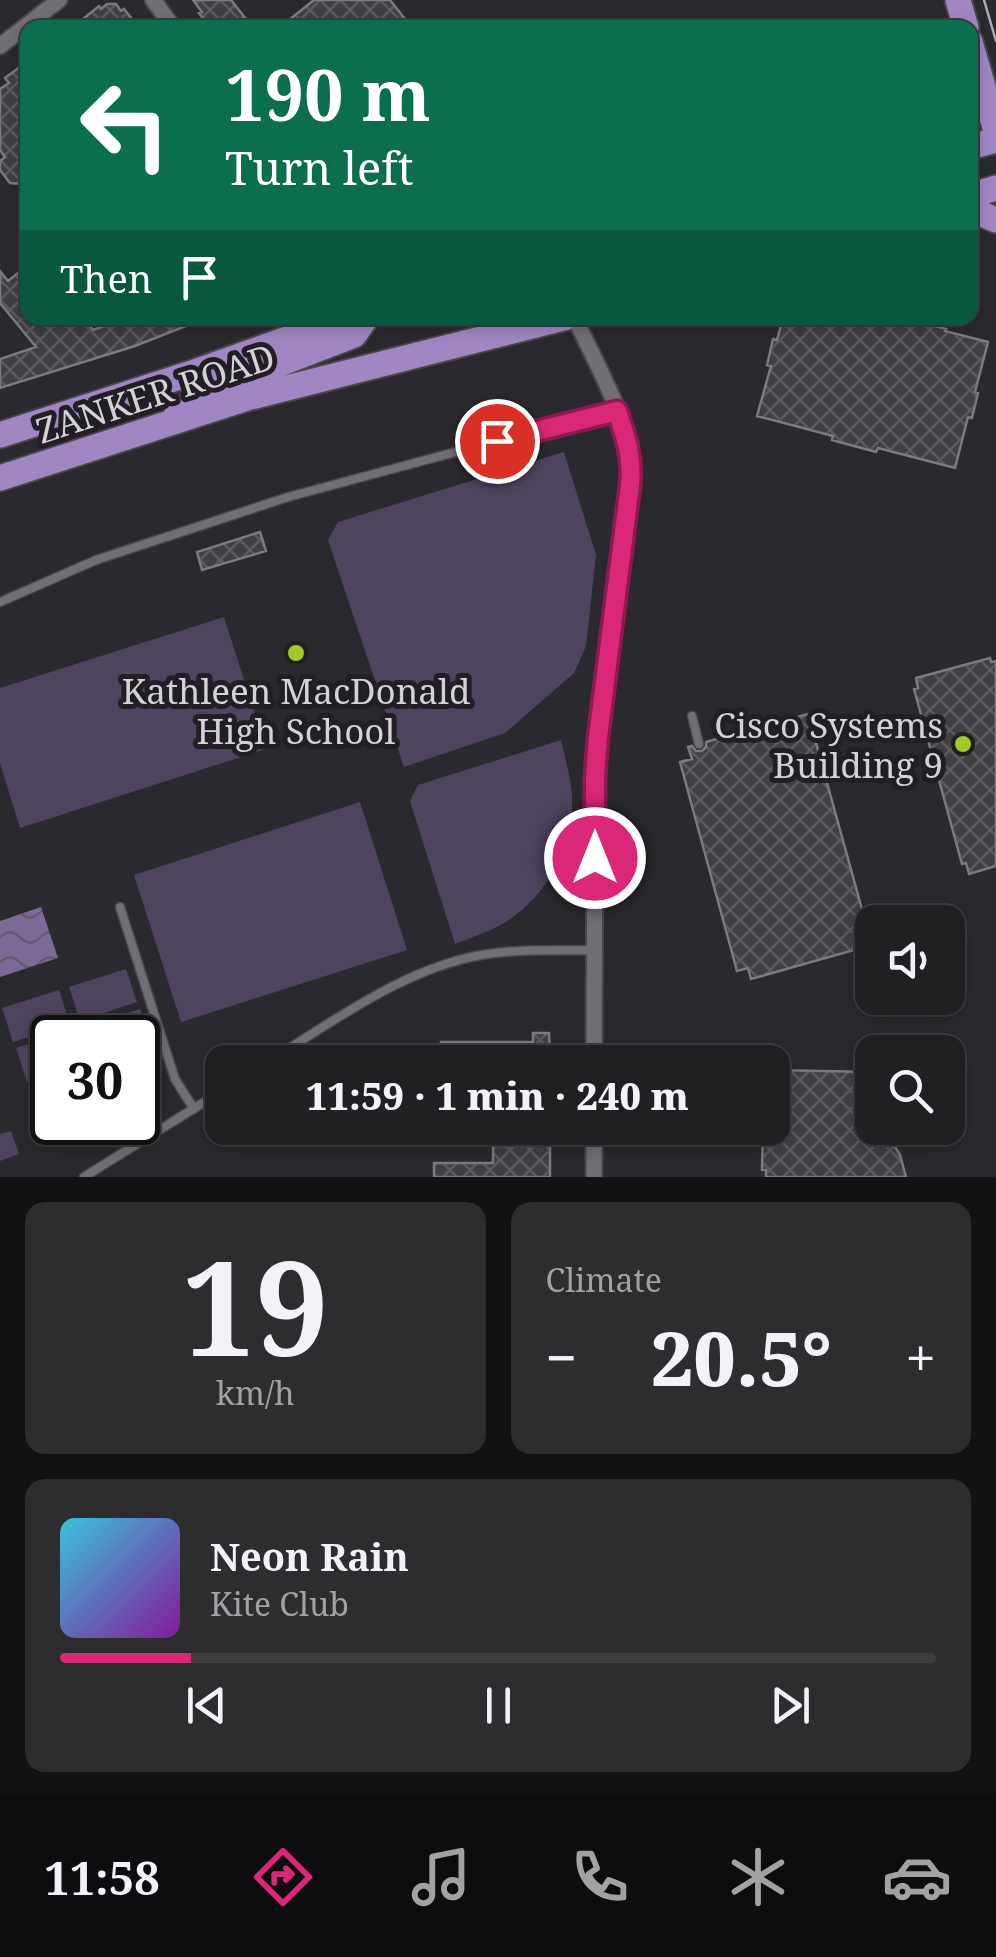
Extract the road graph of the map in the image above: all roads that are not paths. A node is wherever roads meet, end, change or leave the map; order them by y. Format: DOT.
graph roads {
  1 [pos="59,0"];
  2 [pos="152,0"];
  3 [pos="33,20"];
  4 [pos="168,20"];
  5 [pos="20,30"];
  6 [pos="0,46"];
  7 [pos="978,71"];
  8 [pos="980,78"];
  9 [pos="978,86"];
  10 [pos="996,131"];
  11 [pos="323,325"];
  12 [pos="361,325"];
  13 [pos="536,325"];
  14 [pos="579,325"];
  15 [pos="617,411"];
  16 [pos="153,430"];
  17 [pos="0,434"];
  18 [pos="0,478"];
  19 [pos="0,602"];
  20 [pos="692,716"];
  21 [pos="699,744"];
  22 [pos="120,907"];
  23 [pos="594,950"];
  24 [pos="295,1045"];
  25 [pos="594,1045"];
  26 [pos="205,1101"];
  27 [pos="194,1108"];
  28 [pos="594,1145"];
  29 [pos="84,1177"];
  30 [pos="594,1177"];
  1 -- 3 [label="street"];
  2 -- 4 [label="street"];
  5 -- 6 [label="street"];
  7 -- 8 [label="main road"];
  8 -- 9 [label="main road"];
  8 -- 10 [label="main road"];
  11 -- 17 [label="main road, ZANKER ROAD"];
  12 -- 16 [label="main road"];
  13 -- 16 [label="main road, ZANKER ROAD"];
  14 -- 15 [label="street"];
  15 -- 19 [label="lane"];
  15 -- 23 [label="street"];
  16 -- 18 [label="main road, ZANKER ROAD"];
  20 -- 21 [label="lane"];
  22 -- 27 [label="lane"];
  23 -- 24 [label="lane"];
  23 -- 25 [label="street"];
  26 -- 27 [label="lane"];
  27 -- 29 [label="lane"];
  28 -- 30 [label="street"];
}
